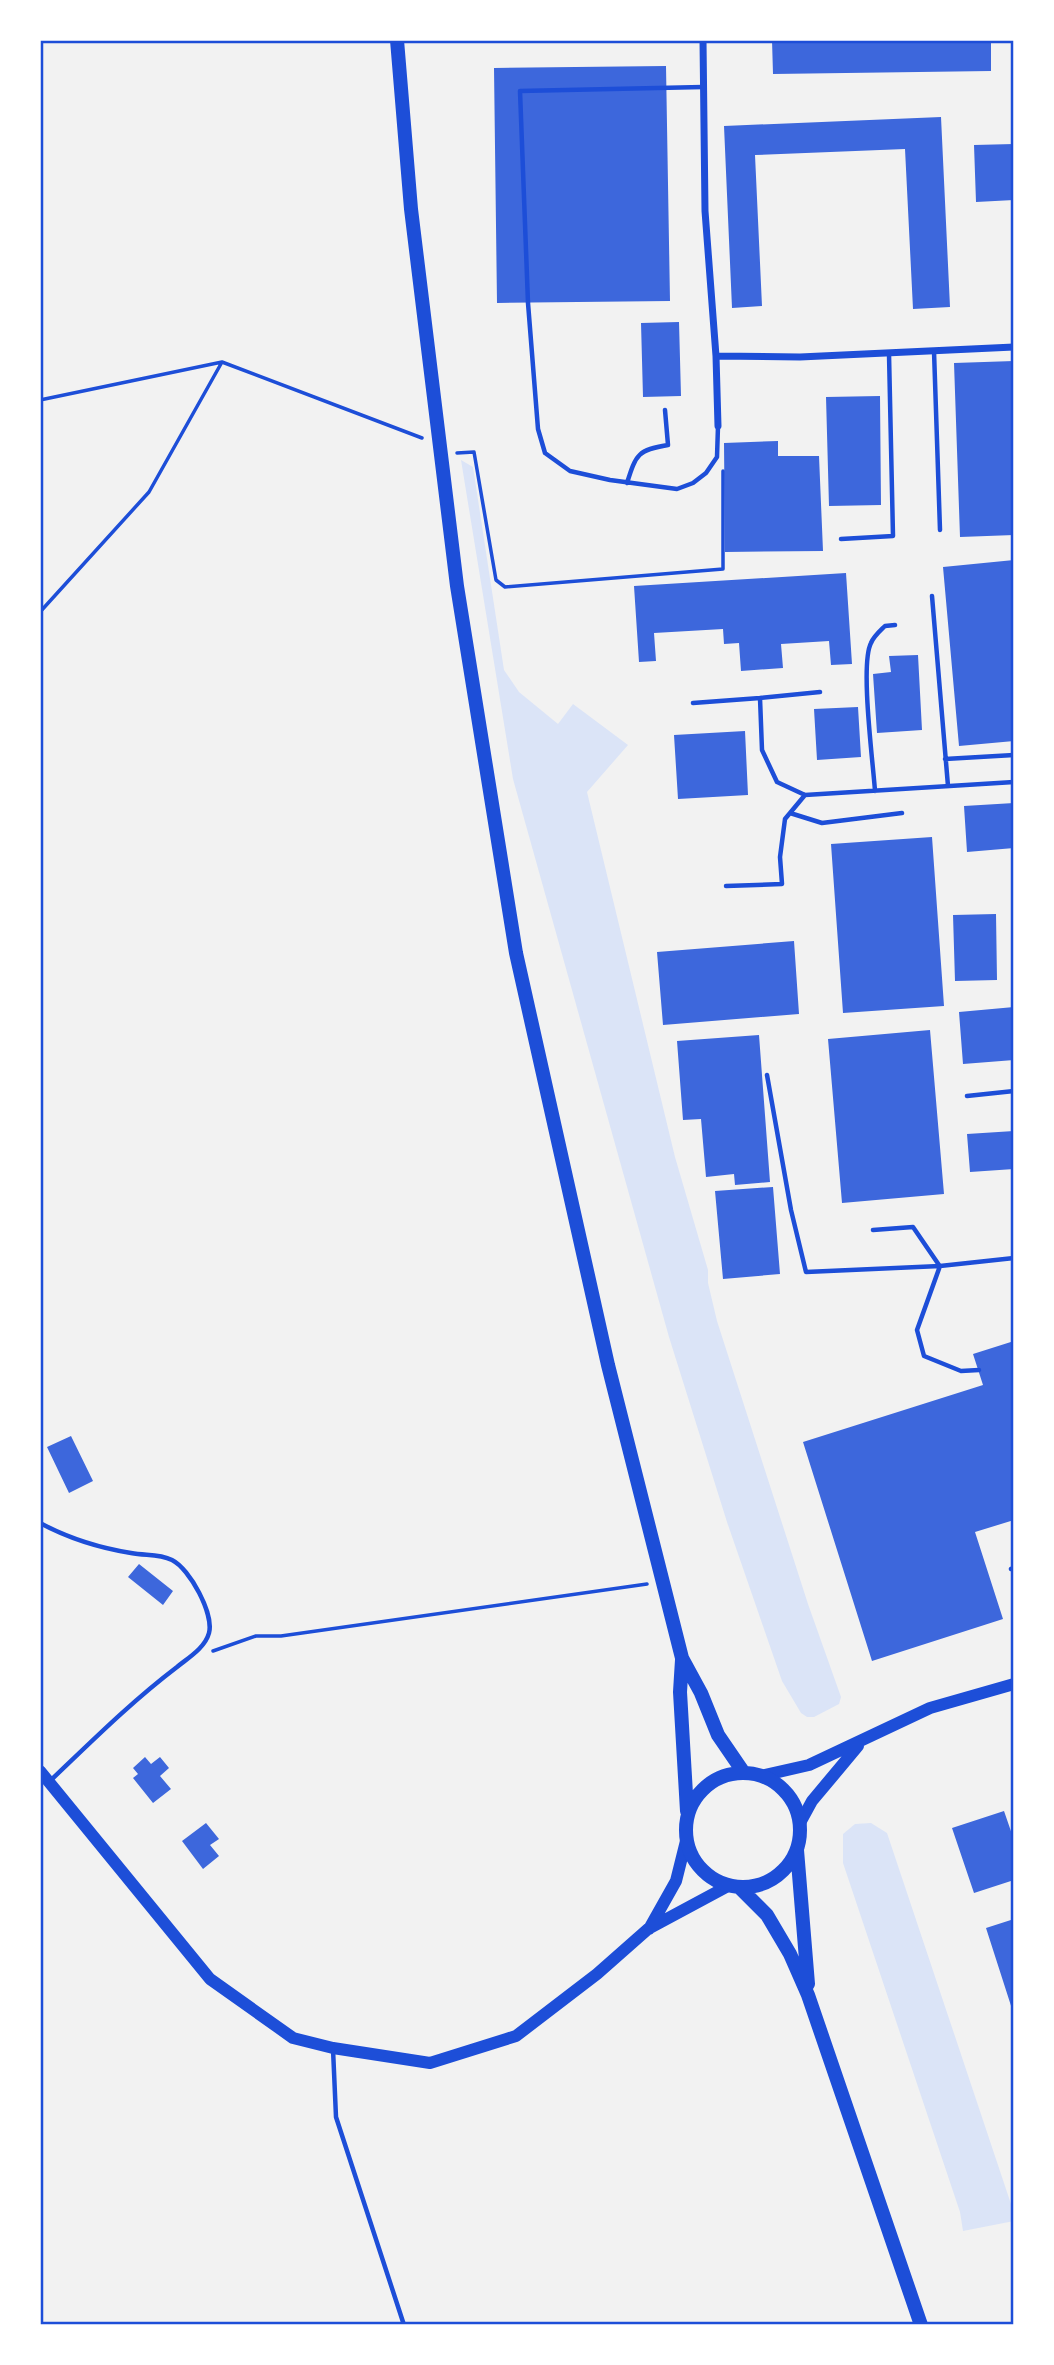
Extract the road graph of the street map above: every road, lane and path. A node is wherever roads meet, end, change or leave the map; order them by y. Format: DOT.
graph roads {
  1 [pos="397,40"];
  2 [pos="703,40"];
  3 [pos="704,87"];
  4 [pos="1014,347"];
  5 [pos="934,351"];
  6 [pos="889,353"];
  7 [pos="716,356"];
  8 [pos="222,362"];
  9 [pos="40,400"];
  10 [pos="665,410"];
  11 [pos="718,425"];
  12 [pos="440,449"];
  13 [pos="723,463"];
  14 [pos="627,483"];
  15 [pos="940,530"];
  16 [pos="841,539"];
  17 [pos="932,596"];
  18 [pos="40,612"];
  19 [pos="895,625"];
  20 [pos="820,692"];
  21 [pos="760,698"];
  22 [pos="693,703"];
  23 [pos="1014,755"];
  24 [pos="945,759"];
  25 [pos="1014,782"];
  26 [pos="948,786"];
  27 [pos="875,791"];
  28 [pos="806,795"];
  29 [pos="790,813"];
  30 [pos="902,813"];
  31 [pos="726,886"];
  32 [pos="766,1075"];
  33 [pos="1014,1091"];
  34 [pos="967,1096"];
  35 [pos="873,1230"];
  36 [pos="1014,1258"];
  37 [pos="940,1266"];
  38 [pos="979,1370"];
  39 [pos="40,1523"];
  40 [pos="663,1582"];
  41 [pos="682,1658"];
  42 [pos="185,1661"];
  43 [pos="1014,1684"];
  44 [pos="860,1743"];
  45 [pos="744,1773"];
  46 [pos="761,1776"];
  47 [pos="45,1777"];
  48 [pos="687,1814"];
  49 [pos="800,1823"];
  50 [pos="686,1841"];
  51 [pos="797,1850"];
  52 [pos="734,1887"];
  53 [pos="648,1929"];
  54 [pos="808,1995"];
  55 [pos="333,2048"];
  56 [pos="404,2325"];
  57 [pos="920,2325"];
  1 -- 12 [label="main road"];
  2 -- 3 [label="street"];
  3 -- 7 [label="street"];
  3 -- 14 [label="lane"];
  4 -- 5 [label="street"];
  5 -- 6 [label="street"];
  5 -- 15 [label="lane"];
  6 -- 7 [label="street"];
  6 -- 16 [label="lane"];
  7 -- 11 [label="street"];
  8 -- 9 [label="path"];
  8 -- 12 [label="path"];
  8 -- 18 [label="path"];
  10 -- 14 [label="lane"];
  11 -- 14 [label="lane"];
  12 -- 13 [label="path"];
  12 -- 40 [label="main road"];
  17 -- 24 [label="lane"];
  19 -- 27 [label="lane"];
  20 -- 21 [label="lane"];
  21 -- 22 [label="lane"];
  21 -- 28 [label="lane"];
  23 -- 24 [label="lane"];
  24 -- 26 [label="lane"];
  25 -- 26 [label="lane"];
  26 -- 27 [label="lane"];
  27 -- 28 [label="lane"];
  28 -- 29 [label="lane"];
  29 -- 30 [label="lane"];
  29 -- 31 [label="lane"];
  32 -- 37 [label="lane"];
  33 -- 34 [label="lane"];
  35 -- 37 [label="lane"];
  36 -- 37 [label="lane"];
  37 -- 38 [label="lane"];
  39 -- 42 [label="lane"];
  40 -- 41 [label="main road"];
  40 -- 42 [label="path"];
  41 -- 45 [label="main road"];
  41 -- 48 [label="main road"];
  42 -- 47 [label="lane"];
  43 -- 44 [label="street"];
  44 -- 46 [label="street"];
  44 -- 49 [label="street"];
  45 -- 46 [label="main road"];
  45 -- 48 [label="main road"];
  46 -- 49 [label="main road"];
  47 -- 55 [label="street"];
  48 -- 50 [label="main road"];
  49 -- 51 [label="main road"];
  50 -- 52 [label="main road"];
  50 -- 53 [label="street"];
  51 -- 52 [label="main road"];
  51 -- 54 [label="main road"];
  52 -- 53 [label="street"];
  52 -- 54 [label="main road"];
  53 -- 55 [label="street"];
  54 -- 57 [label="main road"];
  55 -- 56 [label="lane"];
}
